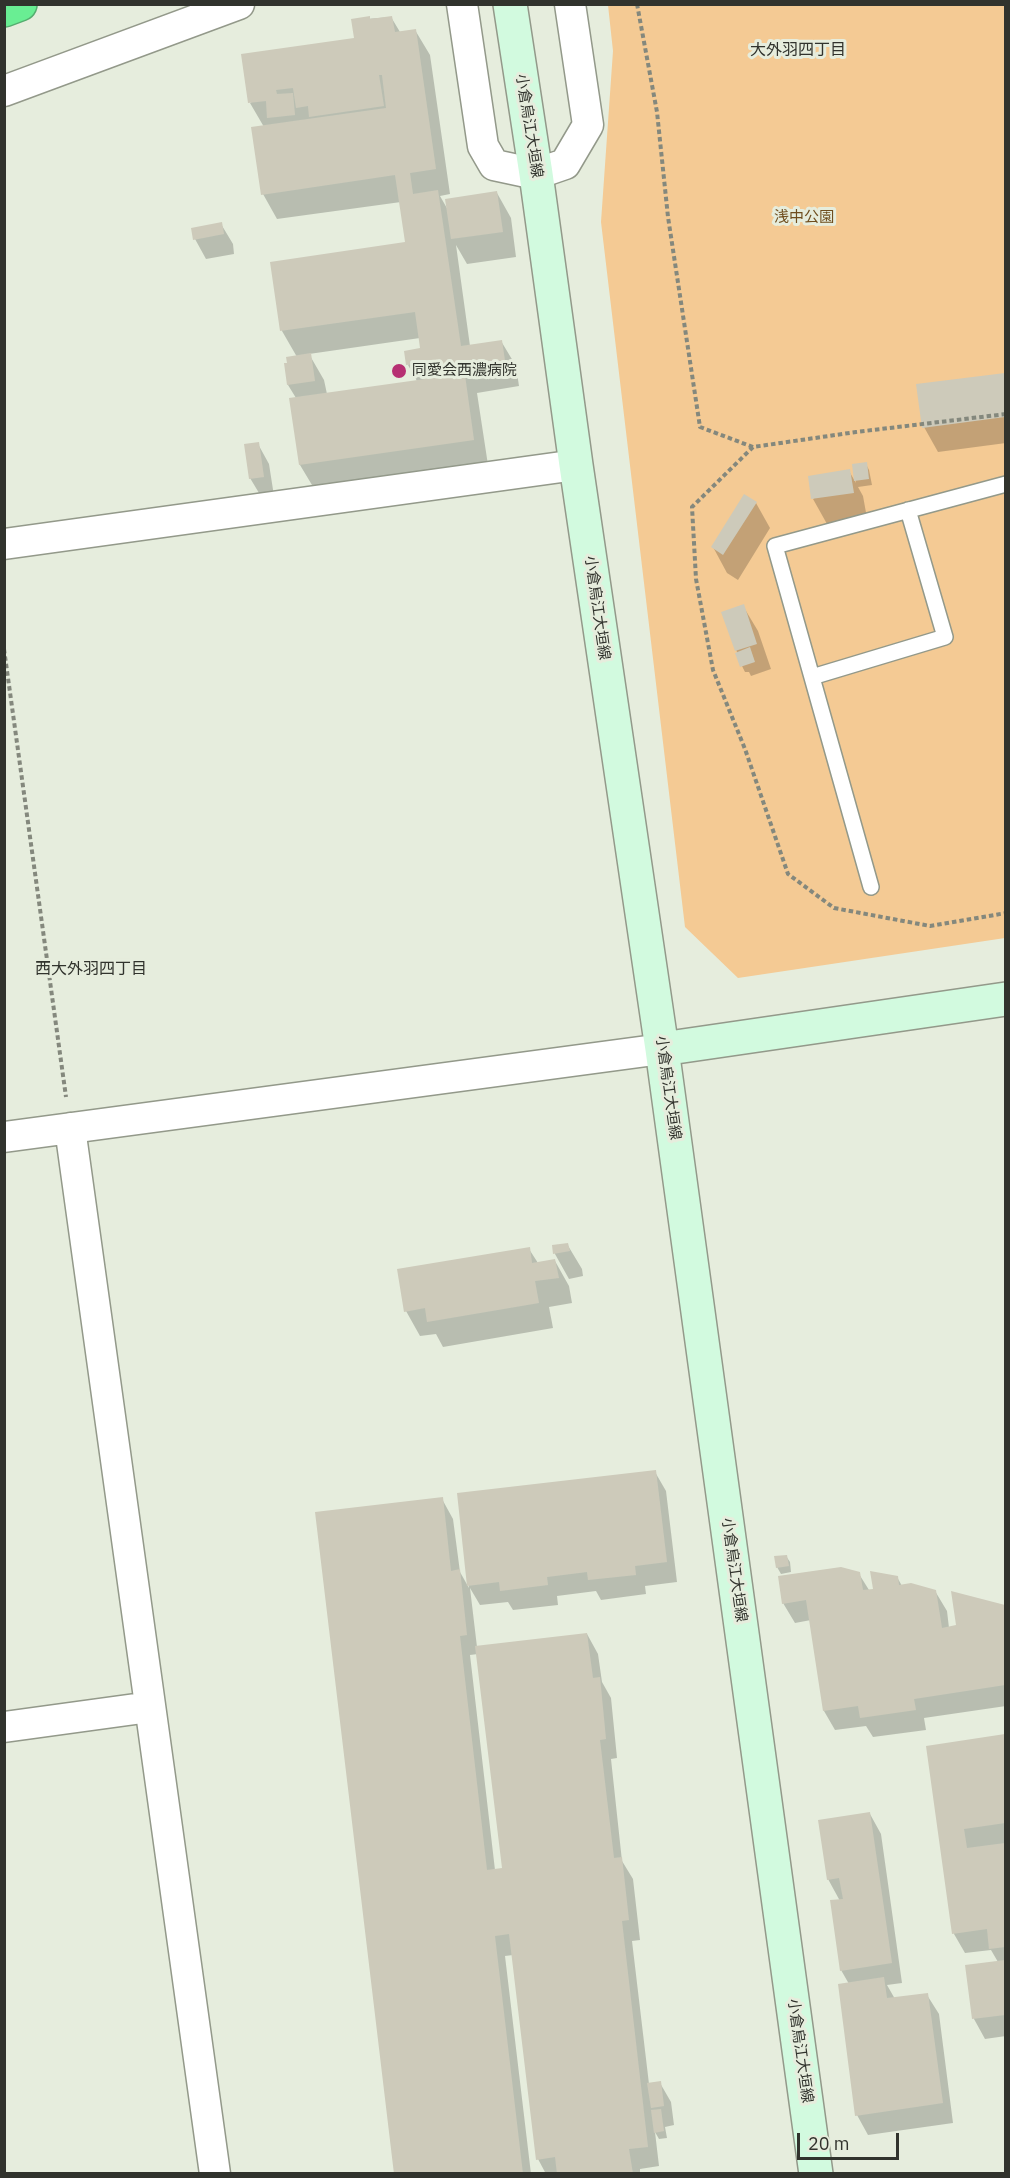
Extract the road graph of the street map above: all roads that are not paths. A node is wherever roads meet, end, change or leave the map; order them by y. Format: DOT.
graph roads {
  1 [pos="20,4"];
  2 [pos="239,4"];
  3 [pos="462,4"];
  4 [pos="510,4"];
  5 [pos="570,4"];
  6 [pos="4,10"];
  7 [pos="4,91"];
  8 [pos="536,174"];
  9 [pos="576,465"];
  10 [pos="1005,484"];
  11 [pos="908,510"];
  12 [pos="4,544"];
  13 [pos="812,677"];
  14 [pos="871,887"];
  15 [pos="1005,999"];
  16 [pos="662,1049"];
  17 [pos="70,1128"];
  18 [pos="4,1137"];
  19 [pos="150,1707"];
  20 [pos="4,1727"];
  21 [pos="215,2174"];
  22 [pos="816,2174"];
  1 -- 6 [label="highway"];
  2 -- 7 [label="street"];
  3 -- 8 [label="street"];
  4 -- 8 [label="main road, 小倉烏江大垣線"];
  5 -- 8 [label="street"];
  8 -- 9 [label="main road, 小倉烏江大垣線"];
  9 -- 12 [label="street"];
  9 -- 16 [label="main road, 小倉烏江大垣線"];
  10 -- 11 [label="lane"];
  11 -- 13 [label="lane"];
  11 -- 13 [label="lane"];
  13 -- 14 [label="lane"];
  15 -- 16 [label="main road"];
  16 -- 17 [label="street"];
  16 -- 22 [label="main road, 小倉烏江大垣線"];
  17 -- 18 [label="street"];
  17 -- 19 [label="street"];
  19 -- 20 [label="street"];
  19 -- 21 [label="street"];
}
